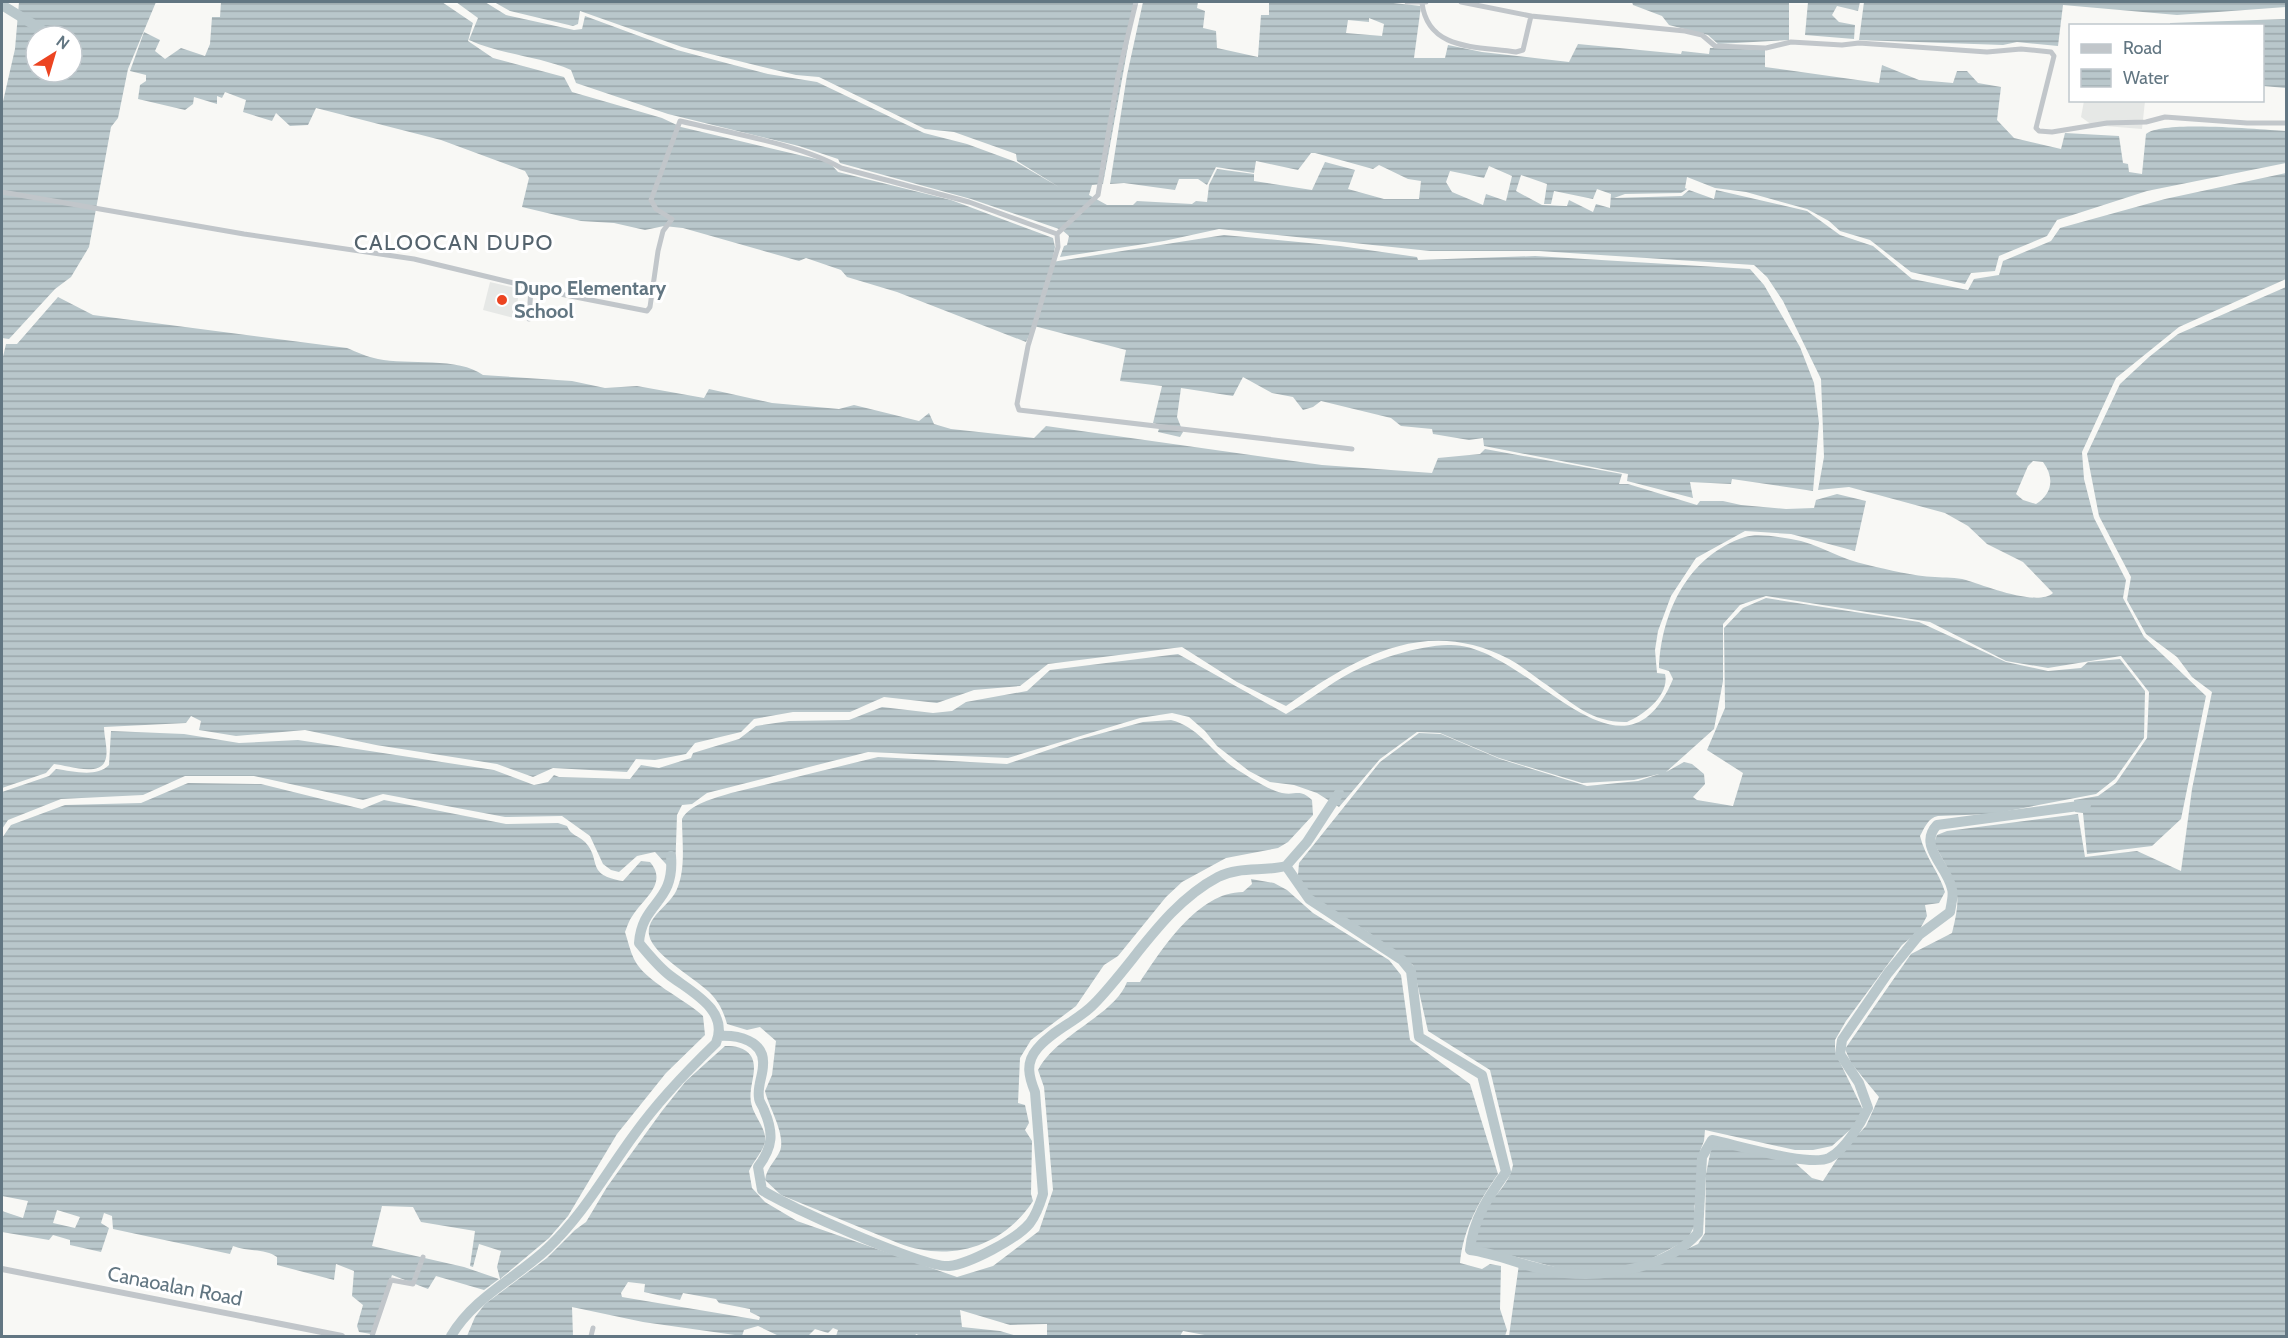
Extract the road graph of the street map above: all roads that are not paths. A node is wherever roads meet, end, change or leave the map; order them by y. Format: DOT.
graph roads {
  1 [pos="1136,2"];
  2 [pos="1407,2"];
  3 [pos="1424,2"];
  4 [pos="1461,2"];
  5 [pos="1531,16"];
  6 [pos="2286,123"];
  7 [pos="2,192"];
  8 [pos="1059,232"];
  9 [pos="531,287"];
  10 [pos="529,319"];
  11 [pos="1352,449"];
  12 [pos="423,1257"];
  13 [pos="2,1269"];
  14 [pos="593,1328"];
  15 [pos="342,1336"];
  16 [pos="372,1336"];
  17 [pos="591,1336"];
  1 -- 8 [label="street"];
  2 -- 3 [label="street"];
  3 -- 5 [label="street"];
  4 -- 5 [label="street"];
  5 -- 6 [label="street"];
  7 -- 9 [label="street"];
  8 -- 9 [label="street"];
  8 -- 11 [label="street"];
  9 -- 10 [label="street"];
  12 -- 16 [label="street"];
  13 -- 15 [label="street, Canaoalan Road"];
  14 -- 17 [label="street"];
}
